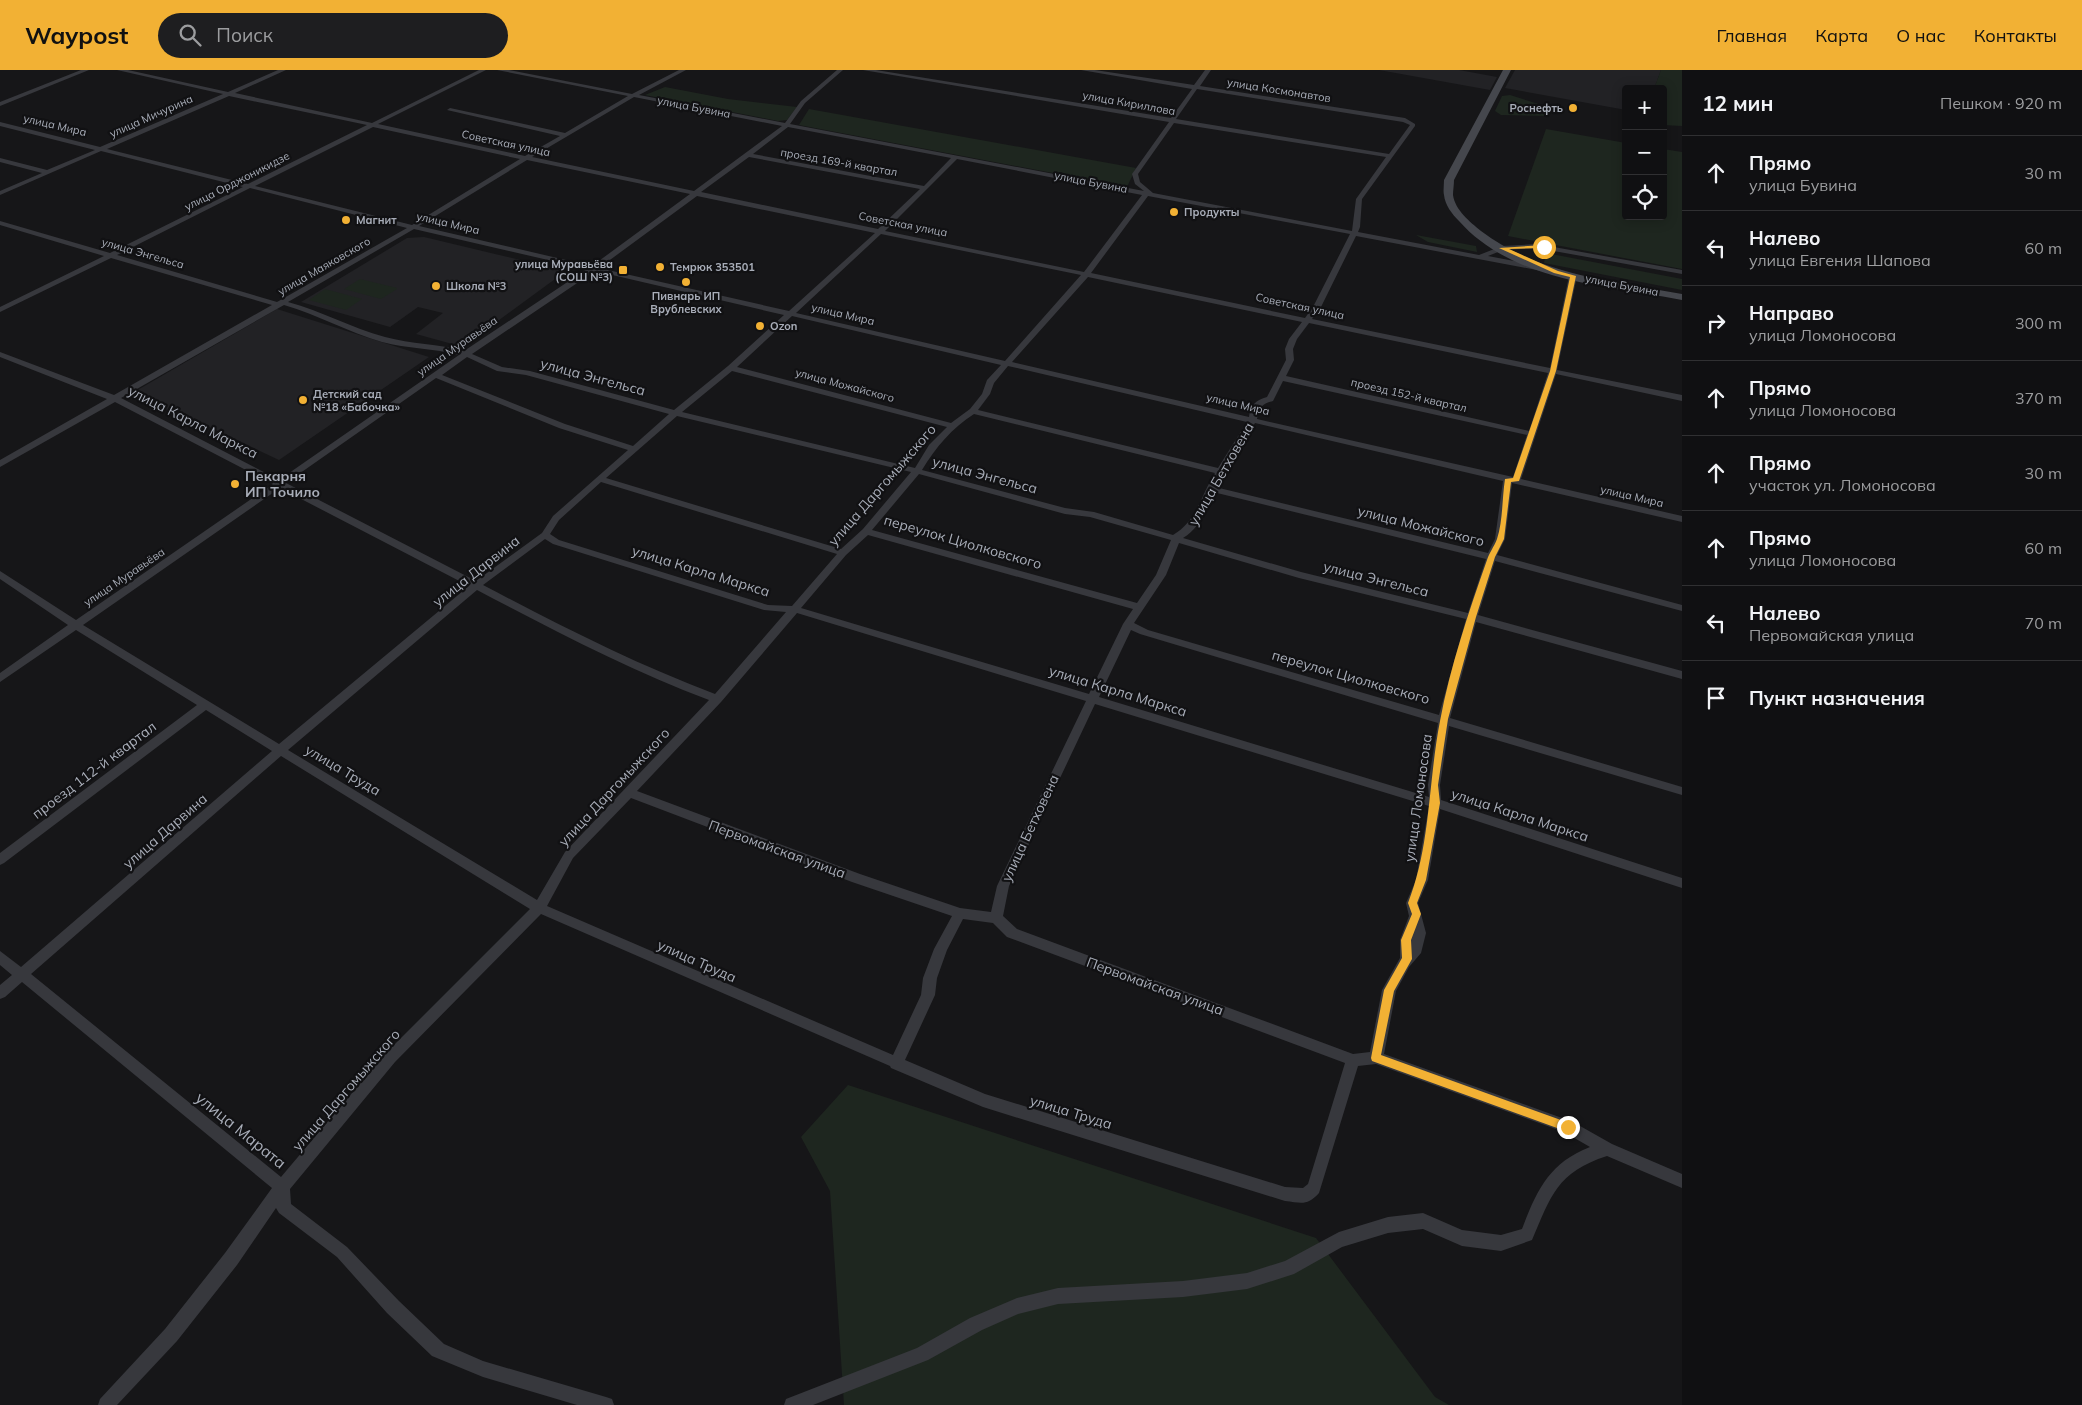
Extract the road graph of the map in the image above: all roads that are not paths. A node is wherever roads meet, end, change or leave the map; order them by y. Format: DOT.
graph roads {
  1 [pos="86,70"];
  2 [pos="120,70"];
  3 [pos="283,70"];
  4 [pos="483,70"];
  5 [pos="500,70"];
  6 [pos="683,70"];
  7 [pos="840,70"];
  8 [pos="866,70"];
  9 [pos="1084,70"];
  10 [pos="1208,70"];
  11 [pos="1507,70"];
  12 [pos="1195,87"];
  13 [pos="228,94"];
  14 [pos="634,95"];
  15 [pos="0,104"];
  16 [pos="450,110"];
  17 [pos="1173,122"];
  18 [pos="1411,122"];
  19 [pos="0,124"];
  20 [pos="787,124"];
  21 [pos="371,125"];
  22 [pos="566,135"];
  23 [pos="103,148"];
  24 [pos="749,155"];
  25 [pos="1388,156"];
  26 [pos="956,157"];
  27 [pos="526,158"];
  28 [pos="0,160"];
  29 [pos="47,172"];
  30 [pos="250,185"];
  31 [pos="925,188"];
  32 [pos="0,194"];
  33 [pos="697,194"];
  34 [pos="1150,194"];
  35 [pos="0,224"];
  36 [pos="413,227"];
  37 [pos="878,231"];
  38 [pos="1355,232"];
  39 [pos="1502,248"];
  40 [pos="111,255"];
  41 [pos="1480,257"];
  42 [pos="591,269"];
  43 [pos="1556,272"];
  44 [pos="1682,272"];
  45 [pos="1088,273"];
  46 [pos="1573,276"];
  47 [pos="1682,297"];
  48 [pos="282,304"];
  49 [pos="0,310"];
  50 [pos="790,313"];
  51 [pos="1308,319"];
  52 [pos="0,354"];
  53 [pos="466,354"];
  54 [pos="1009,363"];
  55 [pos="731,368"];
  56 [pos="1553,371"];
  57 [pos="435,375"];
  58 [pos="1282,378"];
  59 [pos="114,398"];
  60 [pos="1682,398"];
  61 [pos="973,410"];
  62 [pos="676,412"];
  63 [pos="1253,419"];
  64 [pos="953,426"];
  65 [pos="1532,434"];
  66 [pos="634,450"];
  67 [pos="0,464"];
  68 [pos="917,471"];
  69 [pos="1221,472"];
  70 [pos="600,479"];
  71 [pos="1512,480"];
  72 [pos="279,484"];
  73 [pos="1210,488"];
  74 [pos="1682,519"];
  75 [pos="866,531"];
  76 [pos="545,535"];
  77 [pos="1177,537"];
  78 [pos="843,553"];
  79 [pos="1491,557"];
  80 [pos="0,574"];
  81 [pos="476,586"];
  82 [pos="1139,607"];
  83 [pos="1682,608"];
  84 [pos="794,609"];
  85 [pos="1472,617"];
  86 [pos="1128,624"];
  87 [pos="76,625"];
  88 [pos="1682,675"];
  89 [pos="0,678"];
  90 [pos="1091,698"];
  91 [pos="717,699"];
  92 [pos="206,704"];
  93 [pos="1444,719"];
  94 [pos="280,750"];
  95 [pos="1682,791"];
  96 [pos="628,792"];
  97 [pos="1435,803"];
  98 [pos="0,860"];
  99 [pos="1682,883"];
  100 [pos="539,908"];
  101 [pos="960,912"];
  102 [pos="996,918"];
  103 [pos="0,957"];
  104 [pos="21,974"];
  105 [pos="0,993"];
  106 [pos="1376,1058"];
  107 [pos="1353,1060"];
  108 [pos="896,1064"];
  109 [pos="1607,1149"];
  110 [pos="1682,1181"];
  111 [pos="282,1186"];
  112 [pos="106,1405"];
  113 [pos="606,1405"];
  114 [pos="792,1405"];
  1 -- 15 [label="street"];
  2 -- 13 [label="street, Советская улица"];
  3 -- 13 [label="street, улица Мичурина"];
  4 -- 21 [label="street, улица Орджоникидзе"];
  5 -- 14 [label="street, улица Бувина"];
  6 -- 14 [label="street, улица Маяковского"];
  7 -- 20 [label="street, улица Муравьёва"];
  8 -- 17 [label="street, улица Кириллова"];
  9 -- 12 [label="street, улица Космонавтов"];
  10 -- 12 [label="street"];
  11 -- 39 [label="street"];
  12 -- 17 [label="street"];
  12 -- 18 [label="street, улица Космонавтов"];
  13 -- 21 [label="street, Советская улица"];
  13 -- 23 [label="street, улица Мичурина"];
  14 -- 20 [label="street, улица Бувина"];
  14 -- 22 [label="street, улица Маяковского"];
  16 -- 22 [label="street"];
  17 -- 25 [label="street, улица Кириллова"];
  17 -- 34 [label="street"];
  18 -- 25 [label="street, улица Бетховена"];
  19 -- 23 [label="street, улица Мира"];
  20 -- 24 [label="street, улица Муравьёва"];
  20 -- 26 [label="street, улица Бувина"];
  21 -- 27 [label="street, Советская улица"];
  21 -- 30 [label="street, улица Орджоникидзе"];
  22 -- 27 [label="street, улица Маяковского"];
  23 -- 29 [label="street, улица Мичурина"];
  23 -- 30 [label="street, улица Мира"];
  24 -- 31 [label="street, проезд 169-й квартал"];
  24 -- 33 [label="street, улица Муравьёва"];
  25 -- 38 [label="street, улица Бетховена"];
  26 -- 31 [label="street, улица Дарвина"];
  26 -- 34 [label="street, улица Бувина"];
  27 -- 33 [label="street, Советская улица"];
  27 -- 36 [label="street, улица Маяковского"];
  28 -- 29 [label="street"];
  29 -- 32 [label="street, улица Мичурина"];
  30 -- 36 [label="street, улица Мира"];
  30 -- 40 [label="street, улица Орджоникидзе"];
  31 -- 37 [label="street, улица Дарвина"];
  33 -- 37 [label="street, Советская улица"];
  33 -- 42 [label="street, улица Муравьёва"];
  34 -- 38 [label="street, улица Бувина"];
  34 -- 45 [label="street, улица Даргомыжского"];
  35 -- 40 [label="street, улица Энгельса"];
  36 -- 42 [label="street, улица Мира"];
  36 -- 48 [label="street, улица Маяковского"];
  37 -- 45 [label="street, Советская улица"];
  37 -- 50 [label="street, улица Дарвина"];
  38 -- 41 [label="street, улица Бувина"];
  38 -- 51 [label="street, улица Бетховена"];
  39 -- 41 [label="street"];
  39 -- 43 [label="street"];
  39 -- 44 [label="street, улица Бувина"];
  40 -- 48 [label="street, улица Энгельса"];
  40 -- 49 [label="street, улица Орджоникидзе"];
  41 -- 43 [label="street, улица Бувина"];
  42 -- 50 [label="street, улица Мира"];
  42 -- 53 [label="street, улица Муравьёва"];
  43 -- 46 [label="street, улица Бувина"];
  45 -- 51 [label="street, Советская улица"];
  45 -- 54 [label="street, улица Даргомыжского"];
  46 -- 47 [label="street, улица Бувина"];
  46 -- 56 [label="street, улица Ломоносова"];
  48 -- 53 [label="street, улица Энгельса"];
  48 -- 59 [label="street, улица Маяковского"];
  50 -- 54 [label="street, улица Мира"];
  50 -- 55 [label="street, улица Дарвина"];
  51 -- 56 [label="street, Советская улица"];
  51 -- 58 [label="street, улица Бетховена"];
  52 -- 59 [label="street, улица Карла Маркса"];
  53 -- 57 [label="street, улица Муравьёва"];
  53 -- 62 [label="street, улица Энгельса"];
  54 -- 61 [label="street, улица Даргомыжского"];
  54 -- 63 [label="street, улица Мира"];
  55 -- 62 [label="street, улица Дарвина"];
  55 -- 64 [label="street, улица Можайского"];
  56 -- 60 [label="street, Советская улица"];
  56 -- 65 [label="street, улица Ломоносова"];
  57 -- 66 [label="street"];
  57 -- 72 [label="street, улица Муравьёва"];
  58 -- 63 [label="street, улица Бетховена"];
  58 -- 65 [label="street, проезд 152-й квартал"];
  59 -- 67 [label="street, улица Маяковского"];
  59 -- 72 [label="street, улица Карла Маркса"];
  61 -- 64 [label="street, улица Даргомыжского"];
  61 -- 69 [label="street"];
  62 -- 66 [label="street, улица Дарвина"];
  62 -- 68 [label="street, улица Энгельса"];
  63 -- 69 [label="street, улица Бетховена"];
  63 -- 71 [label="street, улица Мира"];
  64 -- 68 [label="street, улица Даргомыжского"];
  65 -- 71 [label="street, улица Ломоносова"];
  66 -- 70 [label="street, улица Дарвина"];
  68 -- 75 [label="street, улица Даргомыжского"];
  68 -- 77 [label="street, улица Энгельса"];
  69 -- 73 [label="street, улица Бетховена"];
  70 -- 76 [label="street, улица Дарвина"];
  70 -- 78 [label="street"];
  71 -- 74 [label="street, улица Мира"];
  71 -- 79 [label="street, улица Ломоносова"];
  72 -- 81 [label="street, улица Карла Маркса"];
  72 -- 87 [label="street, улица Муравьёва"];
  73 -- 77 [label="street, улица Бетховена"];
  73 -- 79 [label="street, улица Можайского"];
  75 -- 78 [label="street, улица Даргомыжского"];
  75 -- 82 [label="street, переулок Циолковского"];
  76 -- 81 [label="street, улица Дарвина"];
  76 -- 84 [label="street, улица Карла Маркса"];
  77 -- 82 [label="street, улица Бетховена"];
  77 -- 85 [label="street, улица Энгельса"];
  78 -- 84 [label="street, улица Даргомыжского"];
  79 -- 83 [label="street, улица Можайского"];
  79 -- 85 [label="street, улица Ломоносова"];
  80 -- 87 [label="street, улица Труда"];
  81 -- 91 [label="street, улица Карла Маркса"];
  81 -- 94 [label="street, улица Дарвина"];
  82 -- 86 [label="street, улица Бетховена"];
  84 -- 90 [label="street, улица Карла Маркса"];
  84 -- 91 [label="street, улица Даргомыжского"];
  85 -- 88 [label="street, улица Энгельса"];
  85 -- 93 [label="street, улица Ломоносова"];
  86 -- 90 [label="street, улица Бетховена"];
  86 -- 93 [label="street, переулок Циолковского"];
  87 -- 89 [label="street, улица Муравьёва"];
  87 -- 92 [label="street, улица Труда"];
  90 -- 97 [label="street, улица Карла Маркса"];
  90 -- 102 [label="street, улица Бетховена"];
  91 -- 96 [label="street, улица Даргомыжского"];
  92 -- 94 [label="street, улица Труда"];
  92 -- 98 [label="street, проезд 112-й квартал"];
  93 -- 95 [label="street, переулок Циолковского"];
  93 -- 97 [label="street, улица Ломоносова"];
  94 -- 100 [label="street, улица Труда"];
  94 -- 104 [label="street, улица Дарвина"];
  96 -- 100 [label="street, улица Даргомыжского"];
  96 -- 101 [label="street, Первомайская улица"];
  97 -- 99 [label="street, улица Карла Маркса"];
  97 -- 106 [label="street, улица Ломоносова"];
  100 -- 108 [label="street, улица Труда"];
  100 -- 111 [label="street, улица Даргомыжского"];
  101 -- 102 [label="street, Первомайская улица"];
  101 -- 108 [label="street"];
  102 -- 107 [label="street, Первомайская улица"];
  103 -- 104 [label="street, улица Марата"];
  104 -- 105 [label="street, улица Дарвина"];
  104 -- 111 [label="street, улица Марата"];
  106 -- 107 [label="street, Первомайская улица"];
  106 -- 109 [label="street, Первомайская улица"];
  107 -- 108 [label="street, улица Труда"];
  109 -- 110 [label="street, Первомайская улица"];
  109 -- 114 [label="street"];
  111 -- 112 [label="street, улица Даргомыжского"];
  111 -- 113 [label="street, улица Марата"];
}
